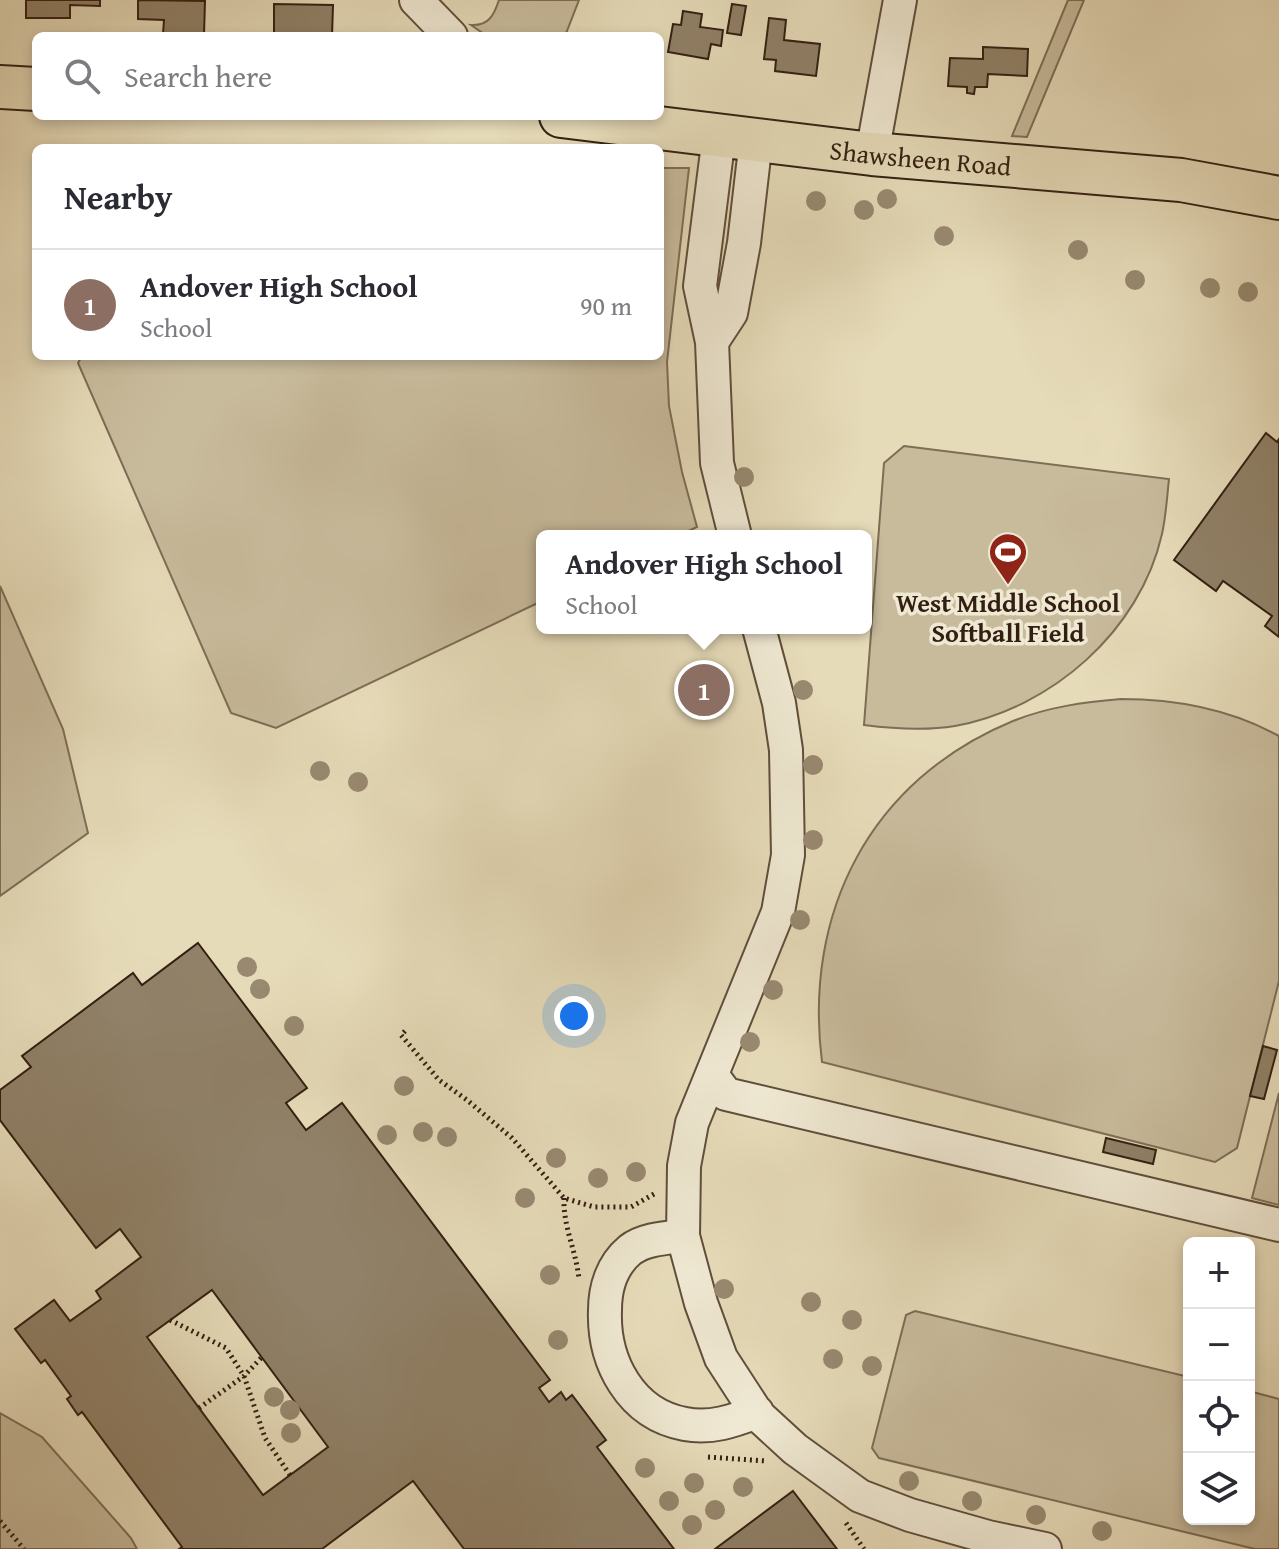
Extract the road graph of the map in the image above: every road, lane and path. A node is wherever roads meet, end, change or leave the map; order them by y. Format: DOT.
graph roads {
  1 [pos="416,0"];
  2 [pos="900,0"];
  3 [pos="447,32"];
  4 [pos="0,87"];
  5 [pos="32,89"];
  6 [pos="593,120"];
  7 [pos="738,138"];
  8 [pos="872,154"];
  9 [pos="1279,198"];
  10 [pos="734,530"];
  11 [pos="761,634"];
  12 [pos="405,1031"];
  13 [pos="712,1075"];
  14 [pos="657,1193"];
  15 [pos="1279,1225"];
  16 [pos="683,1236"];
  17 [pos="170,1320"];
  18 [pos="262,1357"];
  19 [pos="244,1376"];
  20 [pos="199,1408"];
  21 [pos="757,1412"];
  22 [pos="290,1475"];
  23 [pos="0,1521"];
  24 [pos="24,1549"];
  25 [pos="1045,1549"];
  1 -- 3 [label="street"];
  2 -- 8 [label="street"];
  4 -- 5 [label="main road"];
  6 -- 7 [label="main road, Shawsheen Road"];
  7 -- 8 [label="main road, Shawsheen Road"];
  7 -- 10 [label="street"];
  8 -- 9 [label="main road, Shawsheen Road"];
  11 -- 13 [label="street"];
  12 -- 14 [label="path"];
  13 -- 15 [label="street"];
  13 -- 16 [label="street"];
  16 -- 21 [label="street"];
  16 -- 21 [label="street"];
  17 -- 19 [label="path"];
  18 -- 19 [label="path"];
  19 -- 20 [label="path"];
  19 -- 22 [label="path"];
  21 -- 25 [label="street"];
  23 -- 24 [label="path"];
}
